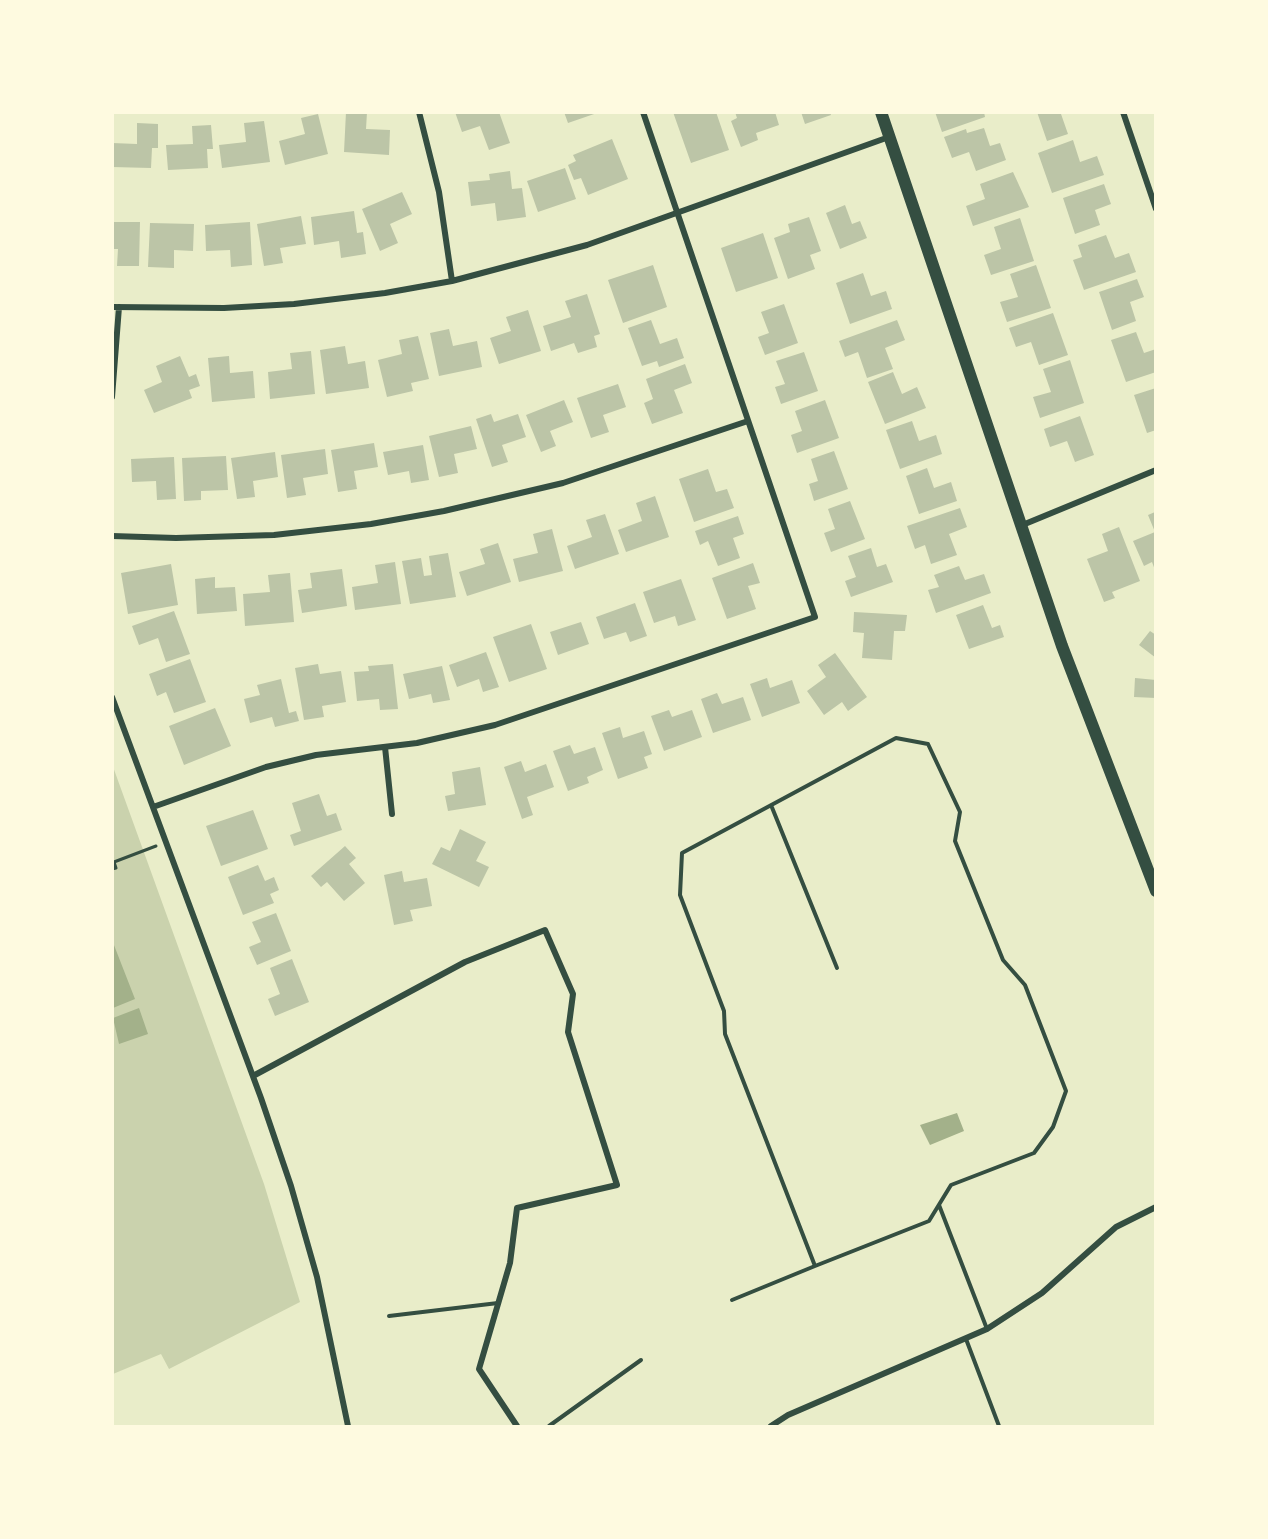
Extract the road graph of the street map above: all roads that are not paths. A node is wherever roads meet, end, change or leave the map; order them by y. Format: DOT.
graph roads {
  1 [pos="419,112"];
  2 [pos="643,112"];
  3 [pos="881,112"];
  4 [pos="1123,112"];
  5 [pos="890,137"];
  6 [pos="1155,209"];
  7 [pos="677,213"];
  8 [pos="452,281"];
  9 [pos="116,307"];
  10 [pos="112,397"];
  11 [pos="748,421"];
  12 [pos="1155,470"];
  13 [pos="1020,525"];
  14 [pos="112,536"];
  15 [pos="112,697"];
  16 [pos="385,747"];
  17 [pos="771,805"];
  18 [pos="153,807"];
  19 [pos="392,814"];
  20 [pos="1155,891"];
  21 [pos="837,968"];
  22 [pos="253,1076"];
  23 [pos="939,1205"];
  24 [pos="1155,1207"];
  25 [pos="815,1266"];
  26 [pos="732,1300"];
  27 [pos="498,1302"];
  28 [pos="389,1316"];
  29 [pos="987,1329"];
  30 [pos="966,1339"];
  31 [pos="641,1360"];
  32 [pos="348,1426"];
  33 [pos="517,1426"];
  34 [pos="549,1426"];
  35 [pos="771,1426"];
  36 [pos="999,1426"];
  1 -- 8 [label="street"];
  2 -- 7 [label="street"];
  3 -- 5 [label="main road"];
  4 -- 6 [label="street"];
  5 -- 7 [label="street"];
  5 -- 13 [label="main road"];
  7 -- 8 [label="street"];
  7 -- 11 [label="street"];
  8 -- 9 [label="street"];
  9 -- 10 [label="street"];
  11 -- 14 [label="street"];
  11 -- 16 [label="street"];
  12 -- 13 [label="street"];
  13 -- 20 [label="main road"];
  15 -- 18 [label="street"];
  16 -- 18 [label="street"];
  16 -- 19 [label="street"];
  17 -- 21 [label="lane"];
  17 -- 23 [label="lane"];
  17 -- 25 [label="lane"];
  18 -- 22 [label="street"];
  22 -- 27 [label="street"];
  22 -- 32 [label="street"];
  23 -- 25 [label="lane"];
  23 -- 29 [label="lane"];
  24 -- 29 [label="street"];
  25 -- 26 [label="lane"];
  27 -- 28 [label="lane"];
  27 -- 33 [label="street"];
  29 -- 30 [label="street"];
  30 -- 35 [label="street"];
  30 -- 36 [label="lane"];
  31 -- 34 [label="lane"];
}
